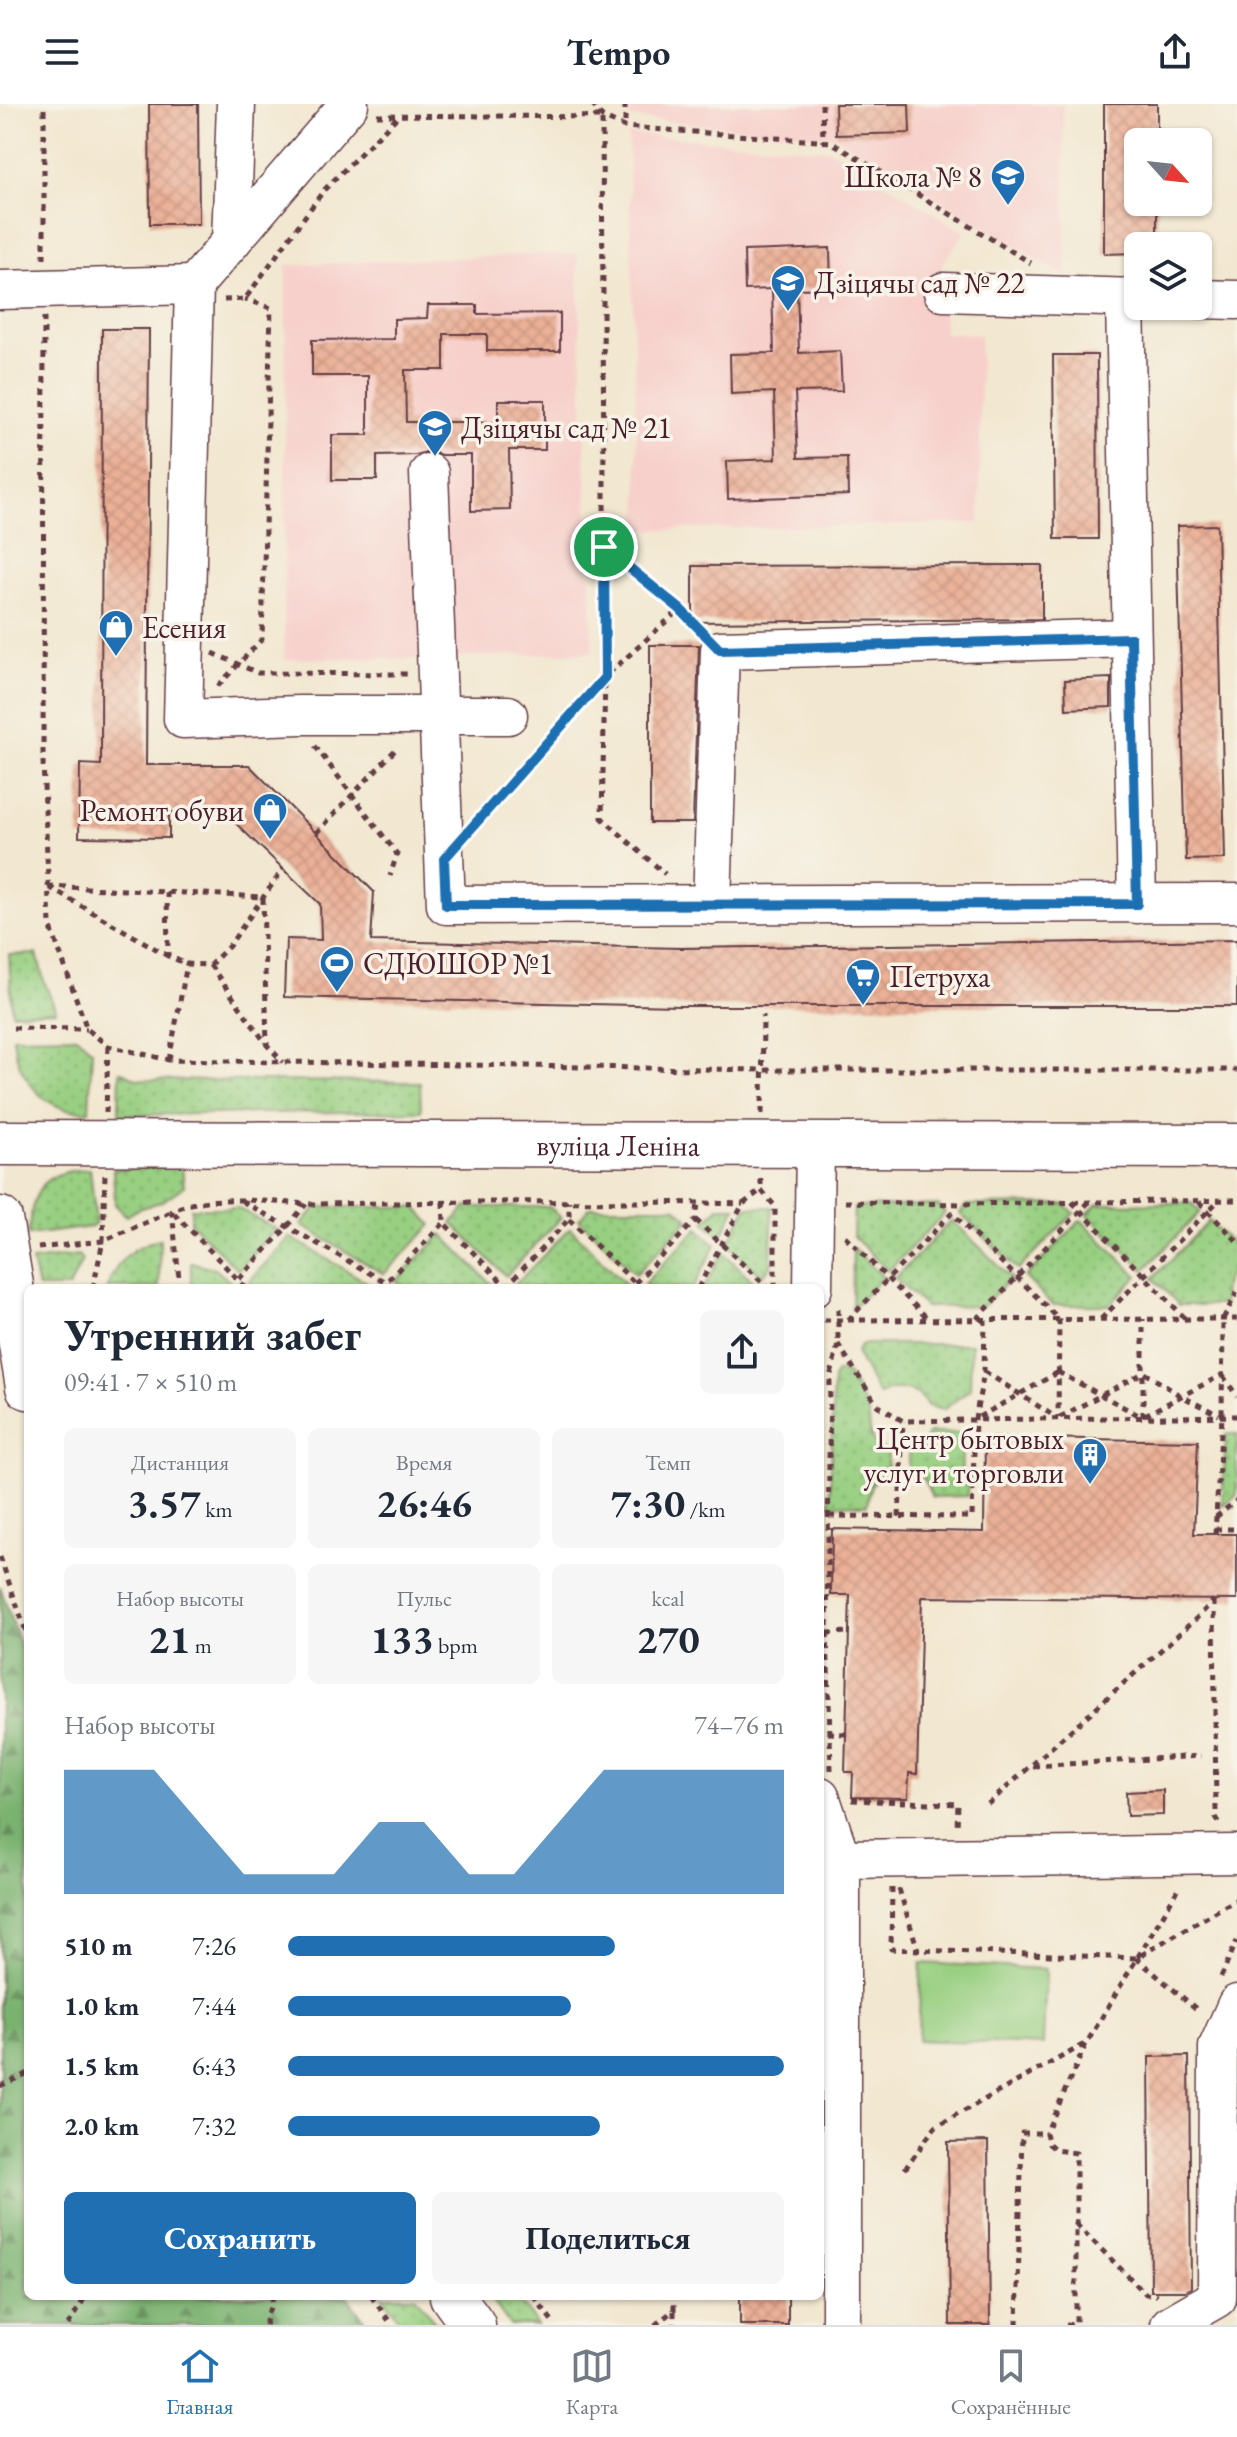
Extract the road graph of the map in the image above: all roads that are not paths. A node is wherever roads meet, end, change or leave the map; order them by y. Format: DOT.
graph roads {
  1 [pos="236,104"];
  2 [pos="344,110"];
  3 [pos="231,242"];
  4 [pos="0,290"];
  5 [pos="943,292"];
  6 [pos="193,293"];
  7 [pos="1124,298"];
  8 [pos="1212,299"];
  9 [pos="1237,300"];
  10 [pos="1132,320"];
  11 [pos="429,473"];
  12 [pos="1131,638"];
  13 [pos="508,715"];
  14 [pos="433,716"];
  15 [pos="1237,903"];
  16 [pos="1137,904"];
  17 [pos="706,905"];
  18 [pos="0,1143"];
  19 [pos="815,1145"];
  20 [pos="1237,1146"];
  21 [pos="15,1234"];
  22 [pos="826,1300"];
  23 [pos="17,1373"];
  24 [pos="834,1789"];
  25 [pos="1234,1843"];
  26 [pos="841,1859"];
  27 [pos="1221,2010"];
  28 [pos="455,2300"];
  29 [pos="1165,2310"];
  30 [pos="473,2325"];
  31 [pos="841,2325"];
  1 -- 3 [label="lane"];
  2 -- 3 [label="lane"];
  3 -- 6 [label="lane"];
  4 -- 6 [label="lane"];
  5 -- 7 [label="lane"];
  6 -- 14 [label="lane"];
  8 -- 9 [label="lane"];
  10 -- 12 [label="lane"];
  11 -- 14 [label="lane"];
  12 -- 16 [label="lane"];
  12 -- 17 [label="lane"];
  13 -- 14 [label="lane"];
  14 -- 17 [label="lane"];
  15 -- 16 [label="lane"];
  16 -- 17 [label="lane"];
  18 -- 19 [label="main road, вуліца Леніна"];
  19 -- 20 [label="main road, вуліца Леніна"];
  19 -- 22 [label="lane"];
  21 -- 23 [label="main road"];
  24 -- 26 [label="lane"];
  25 -- 26 [label="lane"];
  26 -- 31 [label="lane"];
  27 -- 29 [label="lane"];
  28 -- 30 [label="main road"];
}
